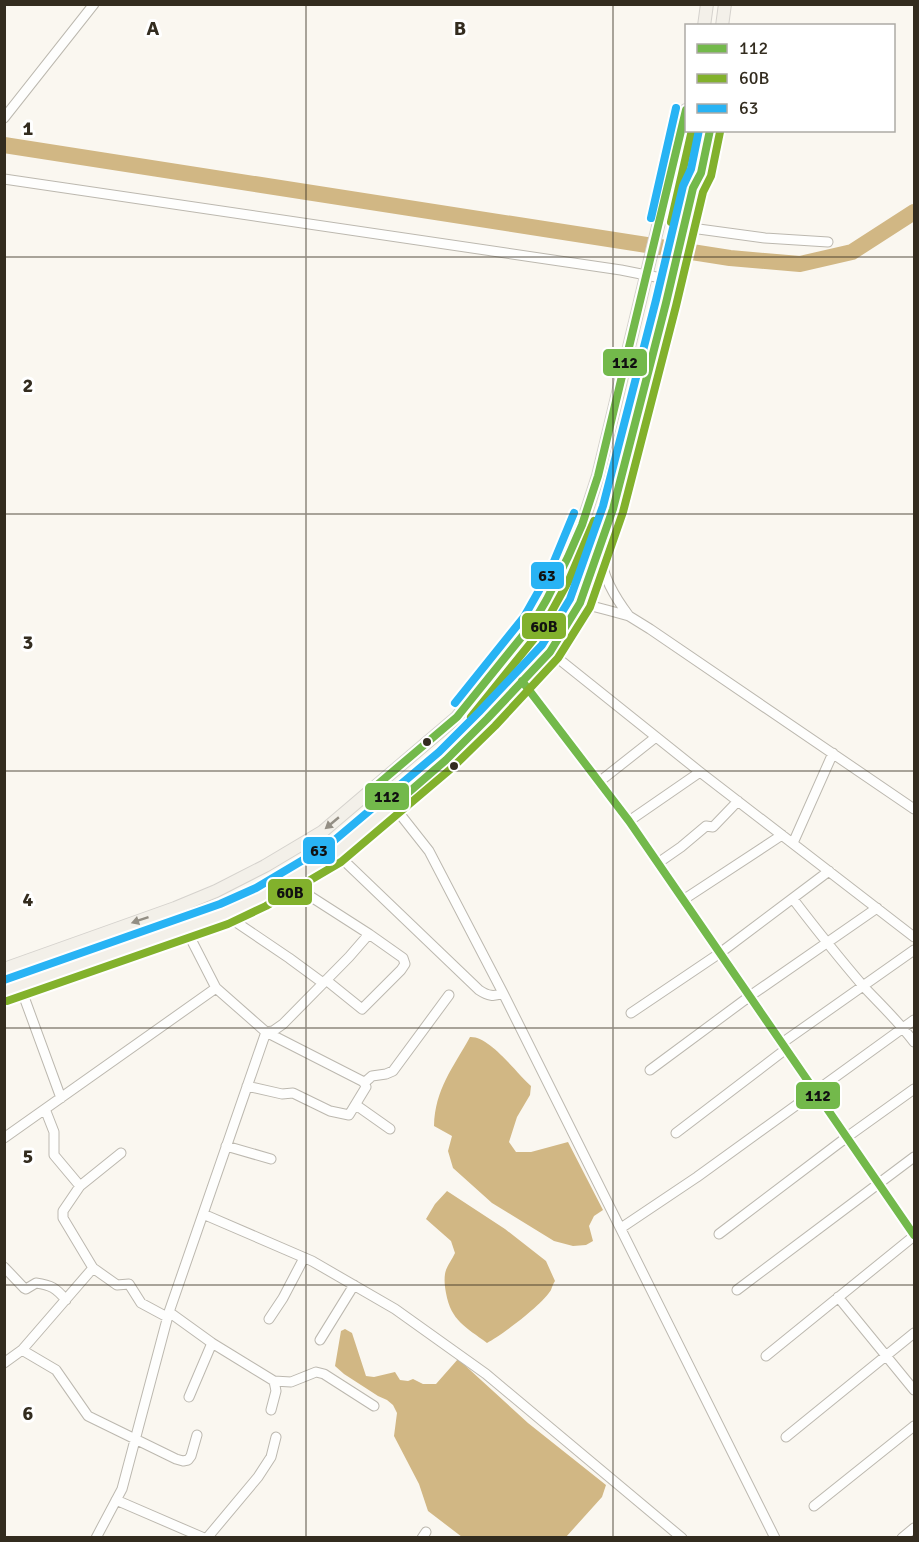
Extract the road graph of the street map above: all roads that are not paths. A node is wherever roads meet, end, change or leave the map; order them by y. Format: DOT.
graph roads {
  1 [pos="94,4"];
  2 [pos="707,4"];
  3 [pos="725,4"];
  4 [pos="733,4"];
  5 [pos="704,24"];
  6 [pos="722,24"];
  7 [pos="731,24"];
  8 [pos="4,118"];
  9 [pos="685,118"];
  10 [pos="702,132"];
  11 [pos="710,132"];
  12 [pos="4,179"];
  13 [pos="693,188"];
  14 [pos="682,232"];
  15 [pos="828,242"];
  16 [pos="648,275"];
  17 [pos="671,280"];
  18 [pos="599,548"];
  19 [pos="547,599"];
  20 [pos="580,603"];
  21 [pos="629,616"];
  22 [pos="550,652"];
  23 [pos="522,681"];
  24 [pos="656,737"];
  25 [pos="832,753"];
  26 [pos="700,772"];
  27 [pos="599,782"];
  28 [pos="377,786"];
  29 [pos="738,801"];
  30 [pos="394,806"];
  31 [pos="915,809"];
  32 [pos="629,821"];
  33 [pos="782,835"];
  34 [pos="793,843"];
  35 [pos="336,853"];
  36 [pos="658,863"];
  37 [pos="829,871"];
  38 [pos="288,882"];
  39 [pos="793,899"];
  40 [pos="683,900"];
  41 [pos="175,908"];
  42 [pos="877,908"];
  43 [pos="224,914"];
  44 [pos="186,928"];
  45 [pos="369,934"];
  46 [pos="915,937"];
  47 [pos="827,944"];
  48 [pos="915,950"];
  49 [pos="720,953"];
  50 [pos="4,969"];
  51 [pos="324,982"];
  52 [pos="20,986"];
  53 [pos="864,987"];
  54 [pos="216,988"];
  55 [pos="4,991"];
  56 [pos="503,993"];
  57 [pos="449,995"];
  58 [pos="750,996"];
  59 [pos="631,1013"];
  60 [pos="915,1020"];
  61 [pos="904,1029"];
  62 [pos="266,1032"];
  63 [pos="915,1042"];
  64 [pos="784,1046"];
  65 [pos="650,1070"];
  66 [pos="364,1083"];
  67 [pos="247,1086"];
  68 [pos="915,1089"];
  69 [pos="816,1092"];
  70 [pos="61,1098"];
  71 [pos="356,1105"];
  72 [pos="45,1109"];
  73 [pos="390,1129"];
  74 [pos="676,1133"];
  75 [pos="847,1137"];
  76 [pos="4,1138"];
  77 [pos="226,1146"];
  78 [pos="121,1153"];
  79 [pos="915,1157"];
  80 [pos="272,1159"];
  81 [pos="880,1184"];
  82 [pos="80,1186"];
  83 [pos="203,1214"];
  84 [pos="621,1228"];
  85 [pos="719,1234"];
  86 [pos="915,1235"];
  87 [pos="304,1258"];
  88 [pos="4,1267"];
  89 [pos="93,1269"];
  90 [pos="354,1285"];
  91 [pos="737,1290"];
  92 [pos="838,1298"];
  93 [pos="66,1300"];
  94 [pos="168,1314"];
  95 [pos="269,1319"];
  96 [pos="915,1333"];
  97 [pos="320,1340"];
  98 [pos="212,1343"];
  99 [pos="22,1350"];
  100 [pos="766,1356"];
  101 [pos="887,1356"];
  102 [pos="4,1363"];
  103 [pos="274,1381"];
  104 [pos="915,1390"];
  105 [pos="189,1397"];
  106 [pos="374,1406"];
  107 [pos="271,1410"];
  108 [pos="915,1426"];
  109 [pos="197,1435"];
  110 [pos="276,1437"];
  111 [pos="786,1437"];
  112 [pos="135,1439"];
  113 [pos="116,1500"];
  114 [pos="814,1506"];
  115 [pos="915,1528"];
  116 [pos="96,1538"];
  117 [pos="206,1538"];
  118 [pos="682,1538"];
  119 [pos="775,1538"];
  120 [pos="902,1538"];
  1 -- 8 [label="street"];
  2 -- 5 [label="main road"];
  3 -- 6 [label="main road"];
  4 -- 7 [label="main road"];
  9 -- 16 [label="main road"];
  10 -- 13 [label="main road"];
  11 -- 13 [label="main road"];
  12 -- 16 [label="street"];
  13 -- 14 [label="main road"];
  14 -- 15 [label="street"];
  14 -- 17 [label="main road"];
  16 -- 17 [label="street"];
  16 -- 19 [label="main road"];
  17 -- 18 [label="main road"];
  18 -- 20 [label="main road"];
  18 -- 21 [label="street"];
  19 -- 20 [label="street"];
  19 -- 28 [label="main road"];
  20 -- 21 [label="street"];
  20 -- 22 [label="main road"];
  21 -- 25 [label="street"];
  22 -- 23 [label="main road"];
  22 -- 24 [label="street"];
  23 -- 27 [label="street"];
  23 -- 30 [label="main road"];
  24 -- 26 [label="street"];
  24 -- 27 [label="street"];
  25 -- 31 [label="street"];
  25 -- 34 [label="street"];
  26 -- 29 [label="street"];
  26 -- 32 [label="street"];
  27 -- 32 [label="street"];
  28 -- 30 [label="street"];
  28 -- 41 [label="main road, one-way"];
  29 -- 33 [label="street"];
  29 -- 36 [label="street"];
  30 -- 35 [label="main road"];
  30 -- 56 [label="street"];
  32 -- 36 [label="street"];
  33 -- 34 [label="street"];
  33 -- 40 [label="street"];
  34 -- 37 [label="street"];
  35 -- 38 [label="main road"];
  35 -- 56 [label="street"];
  36 -- 40 [label="street"];
  37 -- 39 [label="street"];
  37 -- 42 [label="street"];
  38 -- 43 [label="main road"];
  38 -- 45 [label="street"];
  39 -- 47 [label="street"];
  39 -- 49 [label="street"];
  40 -- 49 [label="street"];
  41 -- 44 [label="street"];
  41 -- 50 [label="main road, one-way"];
  42 -- 46 [label="street"];
  42 -- 47 [label="street"];
  43 -- 44 [label="main road"];
  43 -- 51 [label="street"];
  44 -- 52 [label="main road"];
  44 -- 54 [label="street"];
  45 -- 51 [label="street"];
  45 -- 51 [label="street"];
  47 -- 53 [label="street"];
  47 -- 58 [label="street"];
  48 -- 53 [label="street"];
  49 -- 58 [label="street"];
  49 -- 59 [label="street"];
  51 -- 62 [label="street"];
  52 -- 55 [label="main road"];
  52 -- 70 [label="street"];
  53 -- 61 [label="street"];
  53 -- 64 [label="street"];
  54 -- 62 [label="street"];
  54 -- 70 [label="street"];
  56 -- 84 [label="street"];
  57 -- 66 [label="street"];
  58 -- 64 [label="street"];
  58 -- 65 [label="street"];
  60 -- 61 [label="street"];
  61 -- 63 [label="street"];
  61 -- 69 [label="street"];
  62 -- 66 [label="street"];
  62 -- 67 [label="street"];
  64 -- 69 [label="street"];
  64 -- 74 [label="street"];
  66 -- 71 [label="street"];
  67 -- 71 [label="street"];
  67 -- 77 [label="street"];
  68 -- 75 [label="street"];
  69 -- 75 [label="street"];
  69 -- 84 [label="street"];
  70 -- 72 [label="street"];
  71 -- 73 [label="street"];
  72 -- 76 [label="street"];
  72 -- 82 [label="street"];
  75 -- 81 [label="street"];
  75 -- 85 [label="street"];
  77 -- 80 [label="street"];
  77 -- 83 [label="street"];
  78 -- 82 [label="street"];
  79 -- 81 [label="street"];
  81 -- 86 [label="street"];
  81 -- 91 [label="street"];
  82 -- 89 [label="street"];
  83 -- 87 [label="street"];
  83 -- 94 [label="street"];
  84 -- 119 [label="street"];
  86 -- 92 [label="street"];
  87 -- 90 [label="street"];
  87 -- 95 [label="street"];
  88 -- 93 [label="street"];
  89 -- 93 [label="street"];
  89 -- 94 [label="street"];
  90 -- 97 [label="street"];
  90 -- 118 [label="street"];
  92 -- 100 [label="street"];
  92 -- 101 [label="street"];
  93 -- 99 [label="street"];
  94 -- 98 [label="street"];
  94 -- 112 [label="street"];
  96 -- 101 [label="street"];
  98 -- 103 [label="street"];
  98 -- 105 [label="street"];
  99 -- 102 [label="street"];
  99 -- 112 [label="street"];
  101 -- 104 [label="street"];
  101 -- 111 [label="street"];
  103 -- 106 [label="street"];
  103 -- 107 [label="street"];
  108 -- 114 [label="street"];
  109 -- 112 [label="street"];
  110 -- 117 [label="street"];
  112 -- 113 [label="street"];
  113 -- 116 [label="street"];
  113 -- 117 [label="street"];
  115 -- 120 [label="street"];
}
